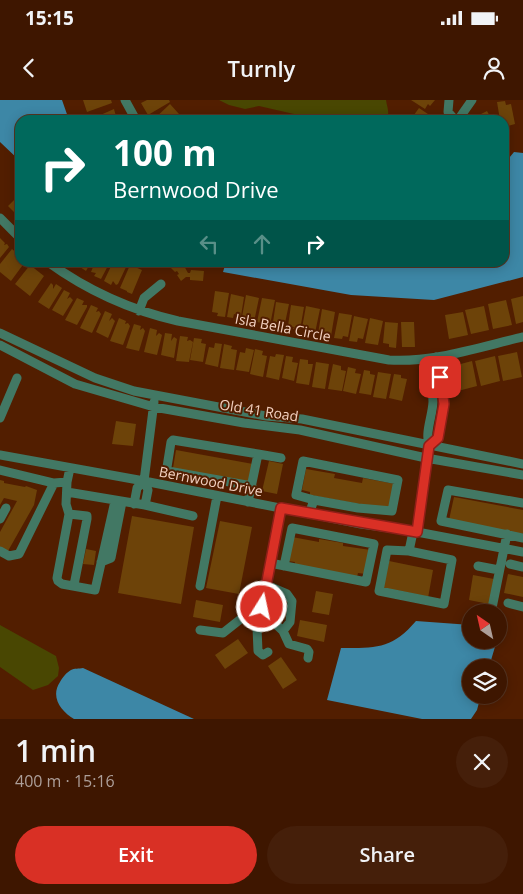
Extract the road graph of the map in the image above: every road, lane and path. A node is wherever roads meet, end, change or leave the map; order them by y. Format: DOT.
graph roads {
  1 [pos="125,100"];
  2 [pos="449,100"];
  3 [pos="472,100"];
  4 [pos="133,115"];
  5 [pos="451,115"];
  6 [pos="460,115"];
  7 [pos="0,218"];
  8 [pos="15,233"];
  9 [pos="56,267"];
  10 [pos="161,284"];
  11 [pos="140,311"];
  12 [pos="0,333"];
  13 [pos="523,337"];
  14 [pos="0,345"];
  15 [pos="436,357"];
  16 [pos="426,359"];
  17 [pos="17,378"];
  18 [pos="442,386"];
  19 [pos="432,387"];
  20 [pos="155,396"];
  21 [pos="154,407"];
  22 [pos="0,418"];
  23 [pos="429,446"];
  24 [pos="258,454"];
  25 [pos="0,455"];
  26 [pos="281,458"];
  27 [pos="426,458"];
  28 [pos="523,464"];
  29 [pos="70,468"];
  30 [pos="0,470"];
  31 [pos="190,475"];
  32 [pos="523,475"];
  33 [pos="144,481"];
  34 [pos="54,483"];
  35 [pos="252,486"];
  36 [pos="67,487"];
  37 [pos="187,490"];
  38 [pos="217,496"];
  39 [pos="314,500"];
  40 [pos="118,501"];
  41 [pos="248,502"];
  42 [pos="523,503"];
  43 [pos="134,504"];
  44 [pos="145,505"];
  45 [pos="6,508"];
  46 [pos="281,508"];
  47 [pos="374,510"];
  48 [pos="69,514"];
  49 [pos="310,514"];
  50 [pos="193,516"];
  51 [pos="0,518"];
  52 [pos="372,525"];
  53 [pos="415,532"];
  54 [pos="507,534"];
  55 [pos="523,538"];
  56 [pos="503,549"];
  57 [pos="0,551"];
  58 [pos="409,551"];
  59 [pos="523,552"];
  60 [pos="270,563"];
  61 [pos="510,564"];
  62 [pos="284,566"];
  63 [pos="478,566"];
  64 [pos="523,566"];
  65 [pos="499,570"];
  66 [pos="74,585"];
  67 [pos="266,585"];
  68 [pos="200,586"];
  69 [pos="493,604"];
  70 [pos="508,604"];
  71 [pos="262,607"];
  72 [pos="523,607"];
  73 [pos="250,615"];
  74 [pos="270,619"];
  75 [pos="257,628"];
  76 [pos="200,630"];
  77 [pos="283,631"];
  78 [pos="268,652"];
  79 [pos="308,658"];
  1 -- 4 [label="street"];
  2 -- 5 [label="street"];
  3 -- 6 [label="street"];
  7 -- 8 [label="street"];
  9 -- 11 [label="street, Isla Bella Circle"];
  10 -- 11 [label="street"];
  11 -- 16 [label="street, Isla Bella Circle"];
  12 -- 20 [label="street, Old 41 Road"];
  13 -- 15 [label="street, Isla Bella Circle"];
  14 -- 21 [label="street, Old 41 Road"];
  15 -- 16 [label="street, Isla Bella Circle"];
  15 -- 18 [label="street"];
  16 -- 19 [label="street"];
  17 -- 22 [label="street"];
  18 -- 19 [label="street"];
  18 -- 23 [label="street"];
  19 -- 23 [label="street"];
  20 -- 21 [label="street"];
  20 -- 23 [label="street, Old 41 Road"];
  21 -- 27 [label="street, Old 41 Road"];
  21 -- 33 [label="street"];
  23 -- 27 [label="street"];
  23 -- 28 [label="street, Old 41 Road"];
  24 -- 26 [label="street"];
  24 -- 31 [label="street"];
  24 -- 35 [label="street"];
  25 -- 29 [label="street, Bernwood Drive"];
  27 -- 32 [label="street, Old 41 Road"];
  27 -- 53 [label="street"];
  29 -- 33 [label="street, Bernwood Drive"];
  29 -- 36 [label="street"];
  30 -- 34 [label="street"];
  31 -- 35 [label="street"];
  31 -- 37 [label="street"];
  33 -- 37 [label="street, Bernwood Drive"];
  33 -- 43 [label="street"];
  33 -- 44 [label="street"];
  34 -- 36 [label="street"];
  34 -- 57 [label="street"];
  35 -- 41 [label="street"];
  36 -- 40 [label="street"];
  36 -- 48 [label="street"];
  37 -- 38 [label="street, Bernwood Drive"];
  38 -- 41 [label="street, Bernwood Drive"];
  38 -- 68 [label="street"];
  39 -- 47 [label="street"];
  39 -- 47 [label="street"];
  39 -- 49 [label="street"];
  40 -- 43 [label="street"];
  40 -- 66 [label="street"];
  41 -- 46 [label="street, Bernwood Drive"];
  42 -- 54 [label="street"];
  43 -- 44 [label="street"];
  44 -- 50 [label="street"];
  45 -- 51 [label="street"];
  46 -- 49 [label="street, Bernwood Drive"];
  46 -- 60 [label="street"];
  47 -- 52 [label="street"];
  48 -- 66 [label="street"];
  48 -- 66 [label="street"];
  49 -- 52 [label="street, Bernwood Drive"];
  52 -- 53 [label="street, Bernwood Drive"];
  53 -- 56 [label="street, Bernwood Drive"];
  53 -- 58 [label="street"];
  54 -- 55 [label="street"];
  54 -- 56 [label="street"];
  56 -- 59 [label="street, Bernwood Drive"];
  56 -- 65 [label="street"];
  58 -- 58 [label="street"];
  60 -- 62 [label="street"];
  60 -- 67 [label="street"];
  61 -- 64 [label="street"];
  62 -- 62 [label="street"];
  63 -- 65 [label="street"];
  65 -- 69 [label="street"];
  67 -- 71 [label="street"];
  67 -- 77 [label="street"];
  70 -- 72 [label="street"];
  71 -- 73 [label="street"];
  71 -- 74 [label="street"];
  73 -- 75 [label="street"];
  73 -- 76 [label="street"];
  74 -- 75 [label="street"];
  74 -- 77 [label="street"];
  75 -- 78 [label="street"];
  77 -- 79 [label="street"];
}
